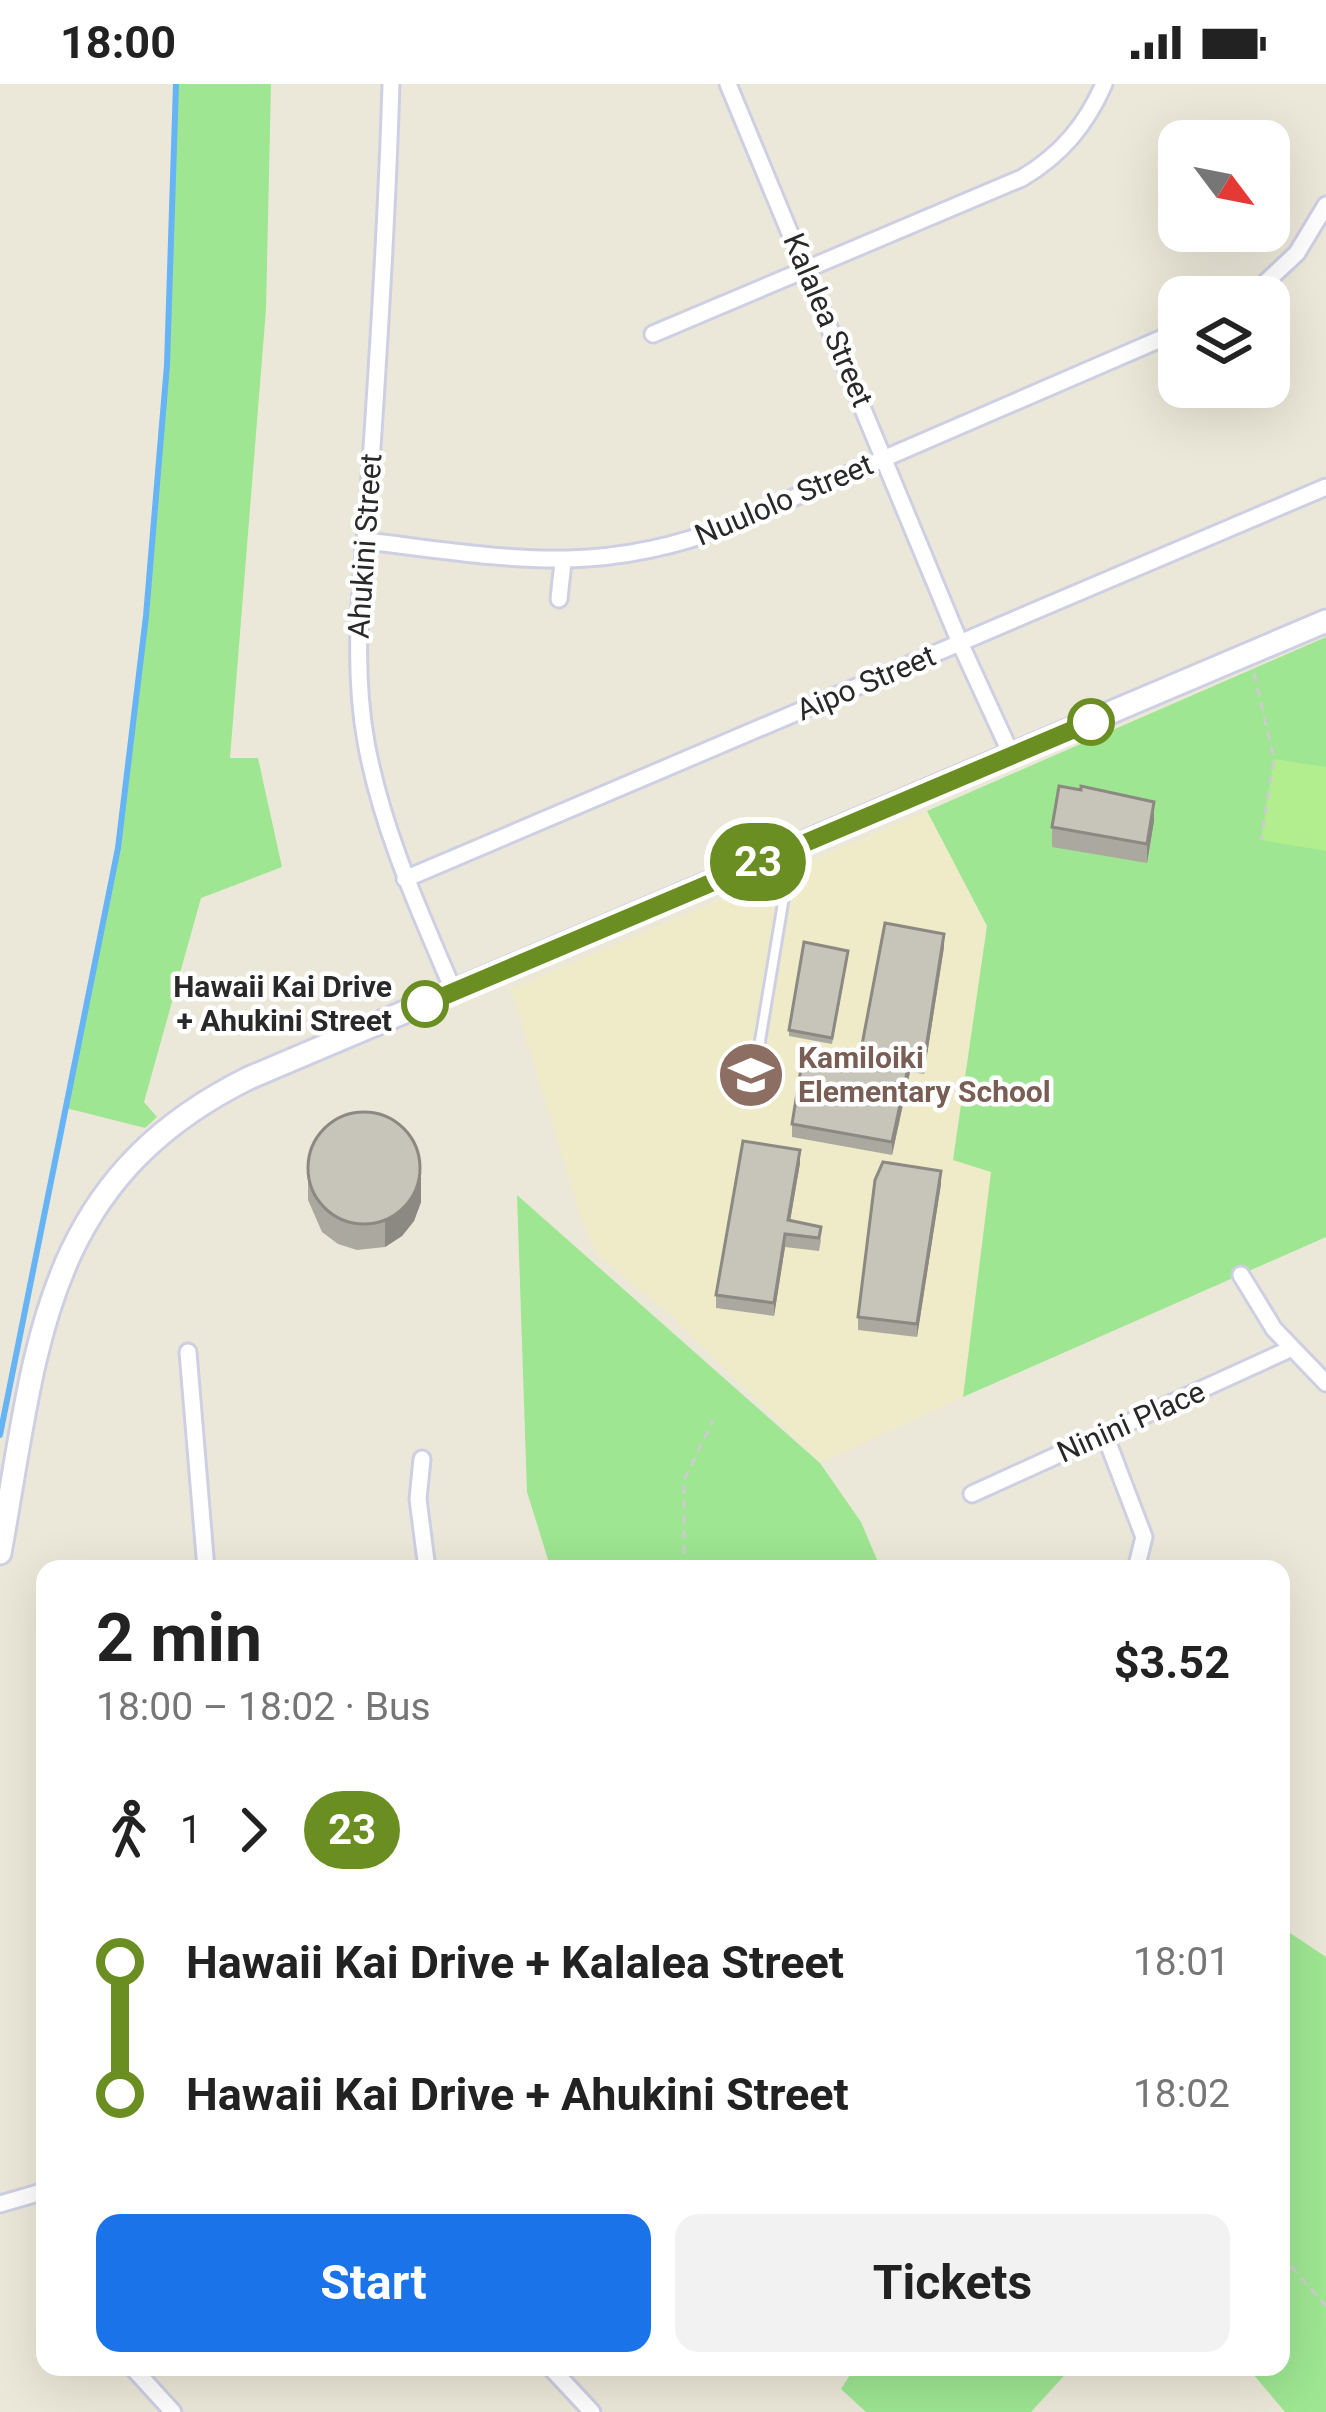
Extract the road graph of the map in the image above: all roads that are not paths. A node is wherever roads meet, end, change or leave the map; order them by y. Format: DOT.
graph roads {
  1 [pos="391,84"];
  2 [pos="728,84"];
  3 [pos="1104,84"];
  4 [pos="1326,205"];
  5 [pos="807,268"];
  6 [pos="1272,276"];
  7 [pos="653,334"];
  8 [pos="1158,340"];
  9 [pos="885,457"];
  10 [pos="1326,487"];
  11 [pos="366,541"];
  12 [pos="563,562"];
  13 [pos="559,599"];
  14 [pos="1326,621"];
  15 [pos="960,643"];
  16 [pos="1012,756"];
  17 [pos="792,847"];
  18 [pos="405,878"];
  19 [pos="454,992"];
  20 [pos="751,1095"];
  21 [pos="1241,1275"];
  22 [pos="1290,1349"];
  23 [pos="188,1352"];
  24 [pos="1326,1383"];
  25 [pos="1105,1435"];
  26 [pos="422,1459"];
  27 [pos="971,1494"];
  28 [pos="0,1553"];
  29 [pos="205,1560"];
  30 [pos="426,1560"];
  31 [pos="1138,1560"];
  32 [pos="36,2194"];
  33 [pos="0,2204"];
  34 [pos="140,2376"];
  35 [pos="558,2376"];
  36 [pos="173,2412"];
  37 [pos="592,2412"];
  1 -- 11 [label="street, Ahukini Street"];
  2 -- 5 [label="street, Kalalea Street"];
  3 -- 5 [label="street"];
  4 -- 6 [label="street"];
  5 -- 7 [label="street"];
  5 -- 9 [label="street, Kalalea Street"];
  8 -- 9 [label="street, Nuulolo Street"];
  9 -- 12 [label="street, Nuulolo Street"];
  9 -- 15 [label="street, Kalalea Street"];
  10 -- 15 [label="street, Aipo Street"];
  11 -- 12 [label="street, Nuulolo Street"];
  11 -- 18 [label="street, Ahukini Street"];
  12 -- 13 [label="street"];
  14 -- 16 [label="main road"];
  15 -- 16 [label="street, Kalalea Street"];
  15 -- 18 [label="street, Aipo Street"];
  16 -- 17 [label="main road"];
  17 -- 19 [label="main road"];
  17 -- 20 [label="lane"];
  18 -- 19 [label="street, Ahukini Street"];
  19 -- 28 [label="main road"];
  21 -- 22 [label="street"];
  22 -- 24 [label="street"];
  22 -- 25 [label="street, Ninini Place"];
  23 -- 29 [label="street"];
  25 -- 27 [label="street, Ninini Place"];
  25 -- 31 [label="street"];
  26 -- 30 [label="street"];
  32 -- 33 [label="street"];
  34 -- 36 [label="street"];
  35 -- 37 [label="street"];
}
